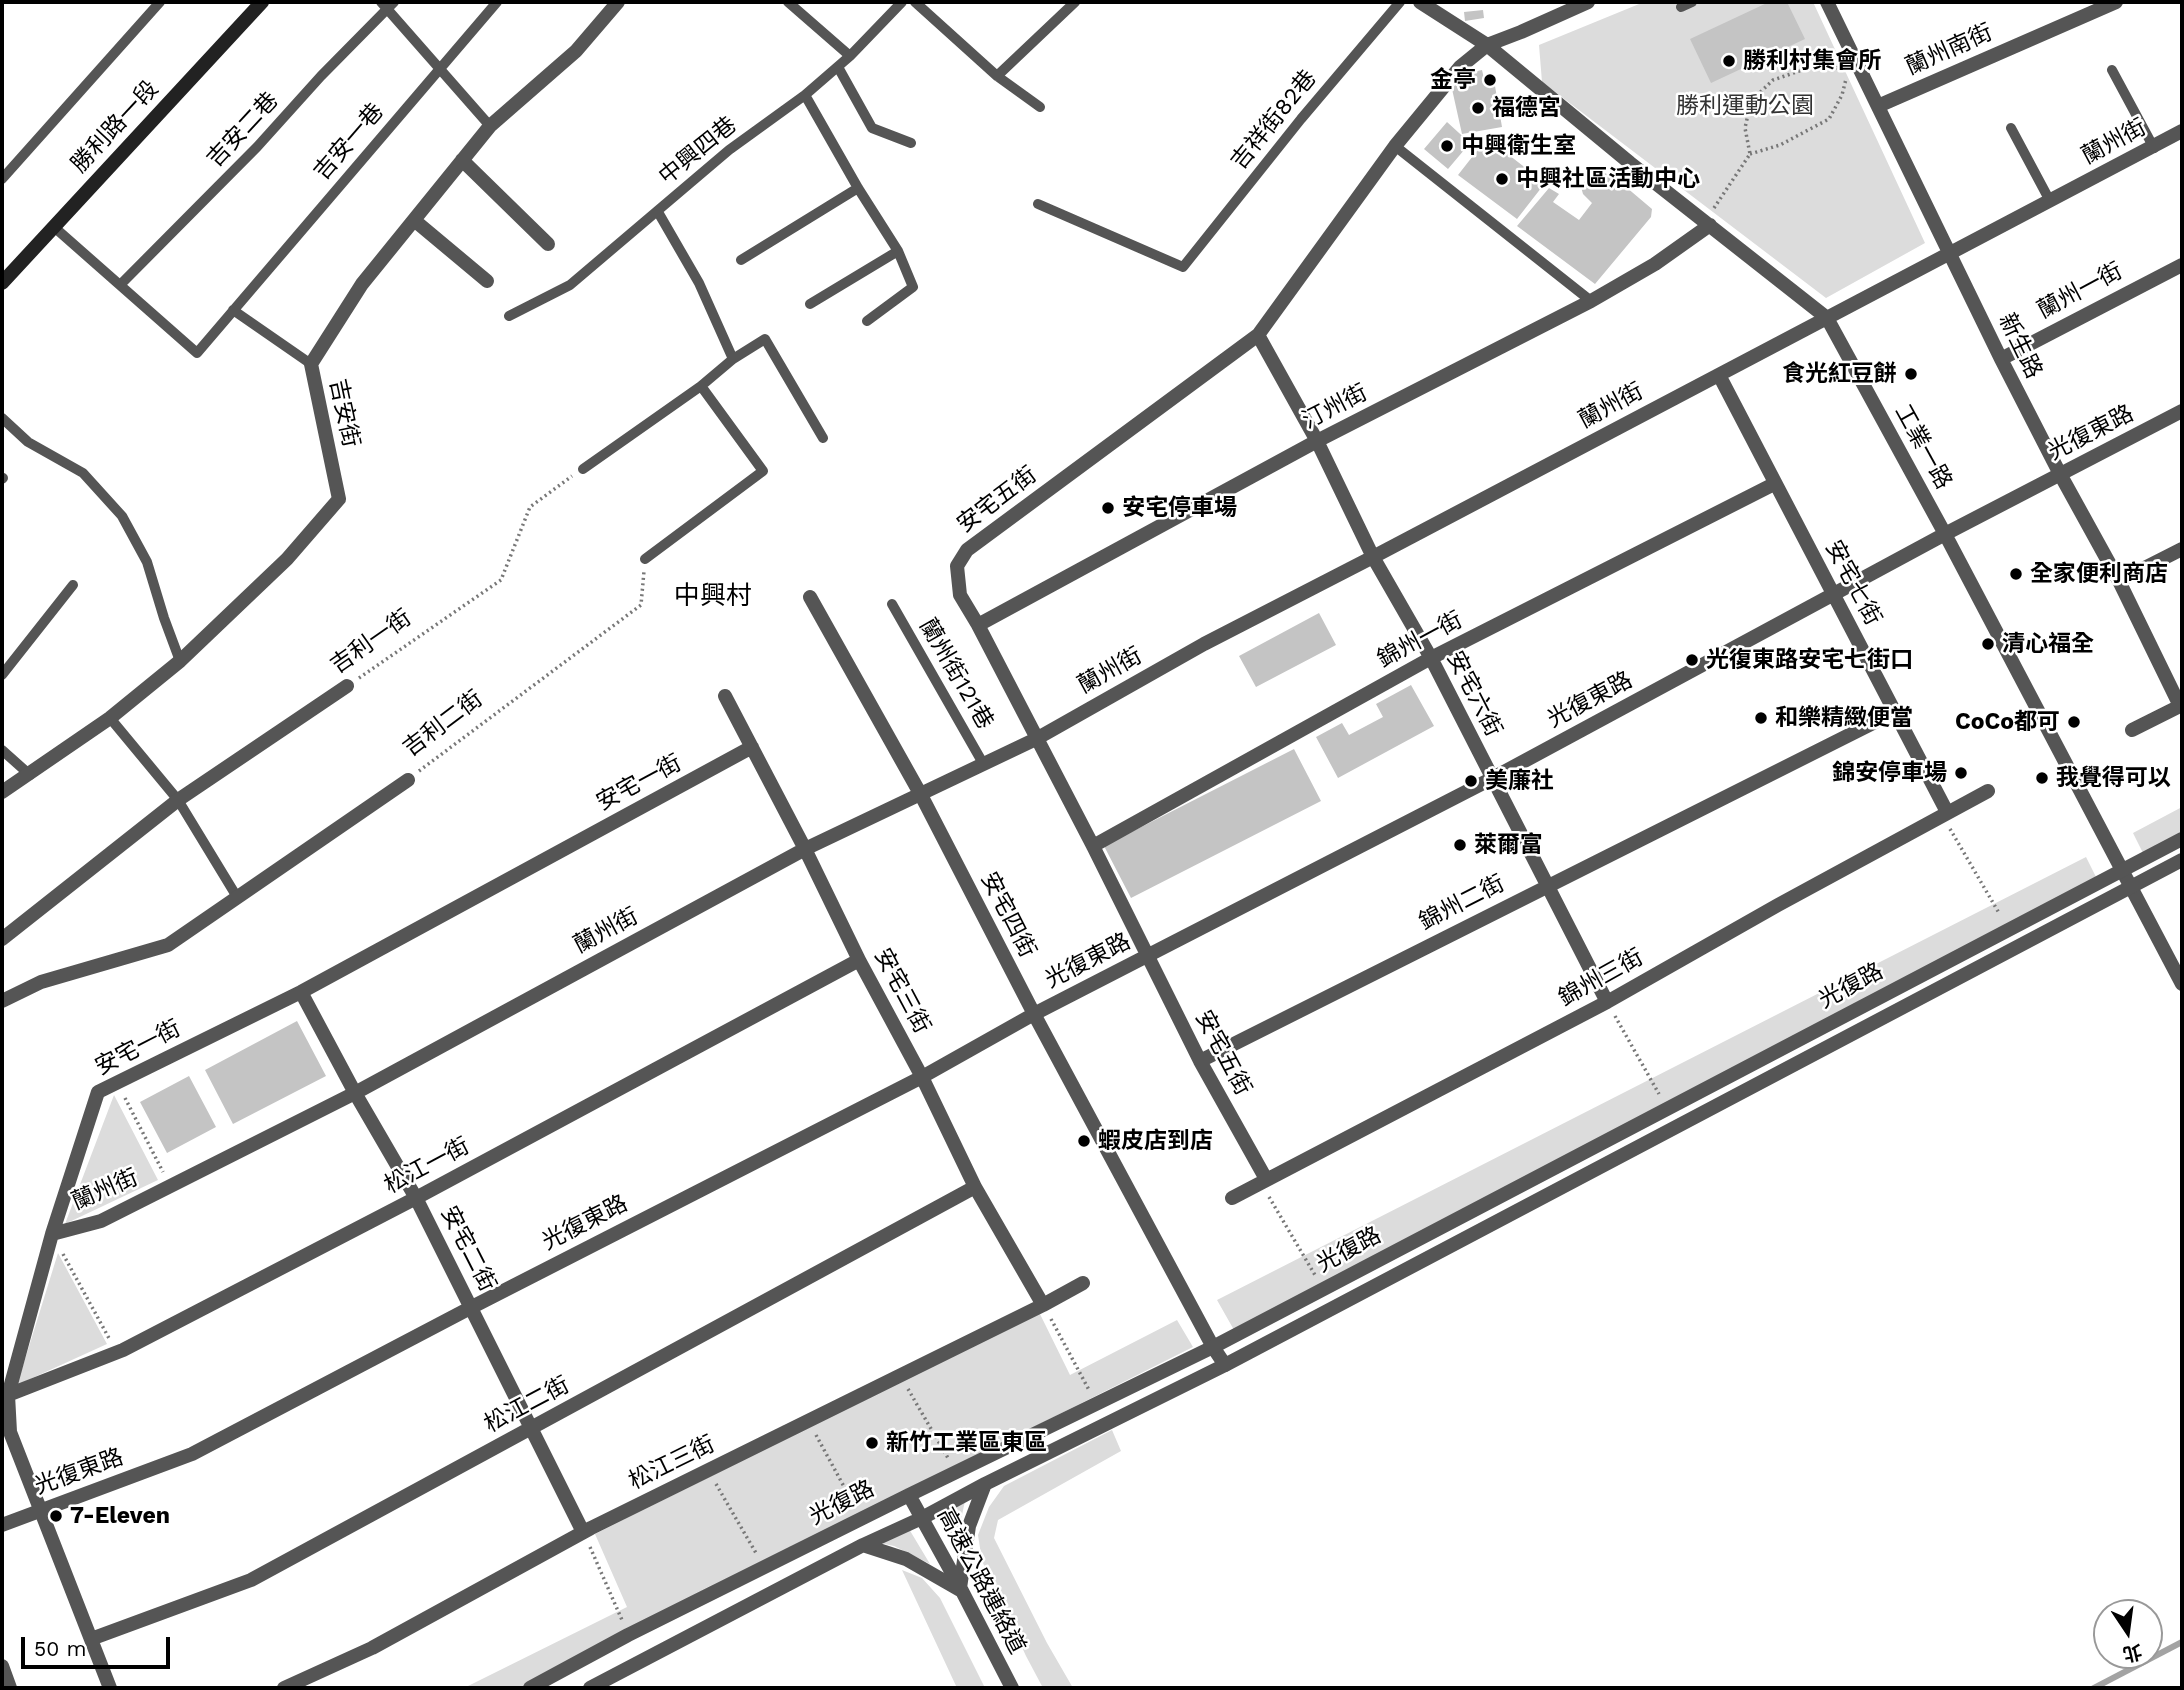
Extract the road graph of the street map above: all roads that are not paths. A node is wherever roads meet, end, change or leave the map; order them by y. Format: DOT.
graph roads {
  1 [pos="160,2"];
  2 [pos="262,2"];
  3 [pos="497,2"];
  4 [pos="618,2"];
  5 [pos="788,2"];
  6 [pos="902,2"];
  7 [pos="915,2"];
  8 [pos="1075,2"];
  9 [pos="1400,2"];
  10 [pos="1420,2"];
  11 [pos="1588,2"];
  12 [pos="1692,2"];
  13 [pos="1827,2"];
  14 [pos="2116,2"];
  15 [pos="387,4"];
  16 [pos="1681,7"];
  17 [pos="1487,46"];
  18 [pos="850,55"];
  19 [pos="838,67"];
  20 [pos="440,69"];
  21 [pos="2112,70"];
  22 [pos="997,76"];
  23 [pos="805,96"];
  24 [pos="1878,106"];
  25 [pos="1040,107"];
  26 [pos="490,126"];
  27 [pos="2011,128"];
  28 [pos="2182,131"];
  29 [pos="911,143"];
  30 [pos="1395,146"];
  31 [pos="2154,148"];
  32 [pos="462,160"];
  33 [pos="2,179"];
  34 [pos="858,188"];
  35 [pos="2050,201"];
  36 [pos="1038,204"];
  37 [pos="658,212"];
  38 [pos="414,220"];
  39 [pos="1710,225"];
  40 [pos="54,227"];
  41 [pos="548,244"];
  42 [pos="898,251"];
  43 [pos="1950,252"];
  44 [pos="741,260"];
  45 [pos="2182,265"];
  46 [pos="486,281"];
  47 [pos="2,283"];
  48 [pos="120,285"];
  49 [pos="1591,301"];
  50 [pos="810,304"];
  51 [pos="233,310"];
  52 [pos="509,316"];
  53 [pos="1827,318"];
  54 [pos="867,321"];
  55 [pos="1258,335"];
  56 [pos="733,359"];
  57 [pos="2001,359"];
  58 [pos="311,364"];
  59 [pos="1719,375"];
  60 [pos="701,386"];
  61 [pos="2182,411"];
  62 [pos="2,418"];
  63 [pos="823,438"];
  64 [pos="1317,441"];
  65 [pos="583,469"];
  66 [pos="2060,474"];
  67 [pos="1774,484"];
  68 [pos="1945,534"];
  69 [pos="2182,549"];
  70 [pos="1373,558"];
  71 [pos="645,559"];
  72 [pos="2119,581"];
  73 [pos="73,585"];
  74 [pos="1834,594"];
  75 [pos="810,597"];
  76 [pos="892,604"];
  77 [pos="978,625"];
  78 [pos="1431,658"];
  79 [pos="180,661"];
  80 [pos="2,675"];
  81 [pos="347,686"];
  82 [pos="725,696"];
  83 [pos="2181,706"];
  84 [pos="1895,712"];
  85 [pos="110,718"];
  86 [pos="2132,730"];
  87 [pos="1036,739"];
  88 [pos="752,747"];
  89 [pos="2,750"];
  90 [pos="984,765"];
  91 [pos="30,775"];
  92 [pos="1491,779"];
  93 [pos="408,780"];
  94 [pos="1988,791"];
  95 [pos="2,792"];
  96 [pos="920,794"];
  97 [pos="178,800"];
  98 [pos="1944,813"];
  99 [pos="2182,839"];
  100 [pos="1093,846"];
  101 [pos="805,849"];
  102 [pos="2182,860"];
  103 [pos="2122,870"];
  104 [pos="1547,886"];
  105 [pos="2131,886"];
  106 [pos="237,897"];
  107 [pos="2,939"];
  108 [pos="1147,956"];
  109 [pos="859,960"];
  110 [pos="2182,984"];
  111 [pos="301,992"];
  112 [pos="2,1001"];
  113 [pos="1607,1002"];
  114 [pos="1034,1014"];
  115 [pos="1200,1061"];
  116 [pos="922,1077"];
  117 [pos="355,1093"];
  118 [pos="1263,1181"];
  119 [pos="975,1187"];
  120 [pos="416,1198"];
  121 [pos="1232,1198"];
  122 [pos="52,1234"];
  123 [pos="1083,1283"];
  124 [pos="1043,1305"];
  125 [pos="472,1307"];
  126 [pos="1213,1347"];
  127 [pos="1225,1365"];
  128 [pos="8,1395"];
  129 [pos="532,1428"];
  130 [pos="985,1484"];
  131 [pos="909,1495"];
  132 [pos="41,1511"];
  133 [pos="922,1518"];
  134 [pos="2,1525"];
  135 [pos="583,1532"];
  136 [pos="863,1545"];
  137 [pos="961,1589"];
  138 [pos="91,1639"];
  139 [pos="2,1666"];
  140 [pos="10,1688"];
  141 [pos="110,1688"];
  142 [pos="284,1688"];
  143 [pos="530,1688"];
  144 [pos="590,1688"];
  145 [pos="1012,1688"];
  1 -- 33 [label="lane"];
  2 -- 40 [label="main road, 勝利路一段"];
  3 -- 20 [label="lane, 吉安一巷"];
  4 -- 26 [label="street, 吉安街"];
  5 -- 18 [label="lane"];
  6 -- 18 [label="lane, 中興四巷"];
  7 -- 22 [label="lane"];
  8 -- 22 [label="lane"];
  9 -- 36 [label="lane, 吉祥街82巷"];
  10 -- 17 [label="street, 工業一路"];
  11 -- 17 [label="street, 安宅五街"];
  12 -- 16 [label="lane"];
  13 -- 24 [label="street, 新生路"];
  14 -- 24 [label="street, 蘭州南街"];
  15 -- 20 [label="lane"];
  15 -- 48 [label="lane, 吉安二巷"];
  17 -- 30 [label="street, 安宅五街"];
  17 -- 39 [label="street, 工業一路"];
  18 -- 19 [label="lane, 中興四巷"];
  19 -- 23 [label="lane, 中興四巷"];
  19 -- 29 [label="lane"];
  20 -- 26 [label="lane"];
  20 -- 51 [label="lane, 吉安一巷"];
  21 -- 31 [label="lane"];
  22 -- 25 [label="lane"];
  23 -- 34 [label="lane"];
  23 -- 37 [label="lane, 中興四巷"];
  24 -- 43 [label="street, 新生路"];
  26 -- 32 [label="street, 吉安街"];
  27 -- 35 [label="lane"];
  28 -- 31 [label="street, 蘭州街"];
  30 -- 49 [label="lane"];
  30 -- 55 [label="street, 安宅五街"];
  31 -- 35 [label="street, 蘭州街"];
  32 -- 38 [label="street, 吉安街"];
  32 -- 41 [label="street"];
  34 -- 42 [label="lane"];
  34 -- 44 [label="lane"];
  35 -- 43 [label="street, 蘭州街"];
  37 -- 52 [label="lane, 中興四巷"];
  37 -- 56 [label="lane"];
  38 -- 46 [label="street"];
  38 -- 58 [label="street, 吉安街"];
  39 -- 49 [label="street, 汀州街"];
  39 -- 53 [label="street, 工業一路"];
  40 -- 47 [label="main road, 勝利路一段"];
  40 -- 48 [label="lane"];
  42 -- 50 [label="lane"];
  42 -- 54 [label="lane"];
  43 -- 53 [label="street, 蘭州街"];
  43 -- 57 [label="street, 新生路"];
  45 -- 57 [label="street, 蘭州一街"];
  48 -- 51 [label="lane, 吉安一巷"];
  49 -- 64 [label="street, 汀州街"];
  51 -- 58 [label="lane"];
  53 -- 59 [label="street, 蘭州街"];
  53 -- 68 [label="street, 工業一路"];
  55 -- 64 [label="street, 安宅六街"];
  55 -- 77 [label="street, 安宅五街"];
  56 -- 60 [label="lane"];
  56 -- 63 [label="lane"];
  57 -- 66 [label="street, 新生路"];
  58 -- 79 [label="street, 吉安街"];
  59 -- 67 [label="street, 安宅七街"];
  59 -- 70 [label="street, 蘭州街"];
  60 -- 65 [label="lane"];
  60 -- 71 [label="lane"];
  61 -- 66 [label="street, 光復東路"];
  62 -- 79 [label="lane"];
  64 -- 70 [label="street, 安宅六街"];
  64 -- 77 [label="street, 汀州街"];
  66 -- 68 [label="street, 光復東路"];
  66 -- 72 [label="street, 新生路"];
  67 -- 74 [label="street, 安宅七街"];
  67 -- 78 [label="street, 錦州一街"];
  68 -- 74 [label="street, 光復東路"];
  68 -- 103 [label="street, 工業一路"];
  69 -- 72 [label="street"];
  70 -- 78 [label="street, 安宅六街"];
  70 -- 87 [label="street, 蘭州街"];
  72 -- 83 [label="street, 新生路"];
  73 -- 80 [label="lane"];
  74 -- 84 [label="street, 安宅七街"];
  74 -- 92 [label="street, 光復東路"];
  75 -- 96 [label="street, 安宅四街"];
  76 -- 90 [label="lane, 蘭州街121巷"];
  77 -- 87 [label="street, 安宅五街"];
  78 -- 92 [label="street, 安宅六街"];
  78 -- 100 [label="street, 錦州一街"];
  79 -- 85 [label="street, 吉安街"];
  81 -- 97 [label="street, 吉利一街"];
  82 -- 88 [label="street, 安宅三街"];
  83 -- 86 [label="street"];
  84 -- 98 [label="street, 安宅七街"];
  84 -- 104 [label="street, 錦州二街"];
  85 -- 91 [label="street, 吉安街"];
  85 -- 97 [label="lane"];
  87 -- 90 [label="street, 蘭州街"];
  87 -- 100 [label="street, 安宅五街"];
  88 -- 101 [label="street, 安宅三街"];
  88 -- 111 [label="street, 安宅一街"];
  89 -- 91 [label="lane"];
  90 -- 96 [label="street, 蘭州街"];
  91 -- 95 [label="street, 吉安街"];
  92 -- 104 [label="street, 安宅六街"];
  92 -- 108 [label="street, 光復東路"];
  93 -- 106 [label="street, 吉利二街"];
  94 -- 98 [label="street, 錦州三街"];
  96 -- 101 [label="street, 蘭州街"];
  96 -- 114 [label="street, 安宅四街"];
  97 -- 106 [label="lane"];
  97 -- 107 [label="street, 吉利一街"];
  98 -- 113 [label="street, 錦州三街"];
  99 -- 103 [label="street, 光復路"];
  100 -- 108 [label="street, 安宅五街"];
  101 -- 109 [label="street, 安宅三街"];
  101 -- 117 [label="street, 蘭州街"];
  102 -- 105 [label="street, 光復路"];
  103 -- 105 [label="street, 工業一路"];
  103 -- 126 [label="street, 光復路"];
  104 -- 113 [label="street, 安宅六街"];
  104 -- 115 [label="street, 錦州二街"];
  105 -- 110 [label="street, 工業一路"];
  105 -- 127 [label="street, 光復路"];
  106 -- 112 [label="street, 吉利二街"];
  108 -- 114 [label="street, 光復東路"];
  108 -- 115 [label="street, 安宅五街"];
  109 -- 116 [label="street, 安宅三街"];
  109 -- 120 [label="street, 松江一街"];
  111 -- 117 [label="street, 安宅二街"];
  111 -- 122 [label="street, 安宅一街"];
  113 -- 118 [label="street, 錦州三街"];
  114 -- 116 [label="street, 光復東路"];
  114 -- 126 [label="street, 安宅四街"];
  115 -- 118 [label="street, 安宅五街"];
  116 -- 119 [label="street, 安宅三街"];
  116 -- 125 [label="street, 光復東路"];
  117 -- 120 [label="street, 安宅二街"];
  117 -- 122 [label="street, 蘭州街"];
  118 -- 121 [label="street, 錦州三街"];
  119 -- 124 [label="street, 安宅三街"];
  119 -- 129 [label="street, 松江二街"];
  120 -- 125 [label="street, 安宅二街"];
  120 -- 128 [label="street, 松江一街"];
  122 -- 128 [label="street, 安宅一街"];
  123 -- 124 [label="street, 松江三街"];
  124 -- 135 [label="street, 松江三街"];
  125 -- 129 [label="street, 安宅二街"];
  125 -- 132 [label="street, 光復東路"];
  126 -- 127 [label="street, 安宅四街"];
  126 -- 131 [label="street, 光復路"];
  127 -- 130 [label="street, 光復路"];
  128 -- 132 [label="street, 安宅一街"];
  129 -- 135 [label="street, 安宅二街"];
  129 -- 138 [label="street, 松江二街"];
  130 -- 133 [label="street, 光復路"];
  130 -- 137 [label="street"];
  131 -- 133 [label="street, 高速公路連絡道"];
  131 -- 143 [label="street, 光復路"];
  132 -- 134 [label="street, 光復東路"];
  132 -- 138 [label="street, 安宅一街"];
  133 -- 136 [label="street, 光復路"];
  133 -- 137 [label="street, 高速公路連絡道"];
  135 -- 142 [label="street, 松江三街"];
  136 -- 137 [label="street"];
  136 -- 144 [label="street, 光復路"];
  137 -- 145 [label="street, 高速公路連絡道"];
  138 -- 141 [label="street, 安宅一街"];
  139 -- 140 [label="street"];
}
